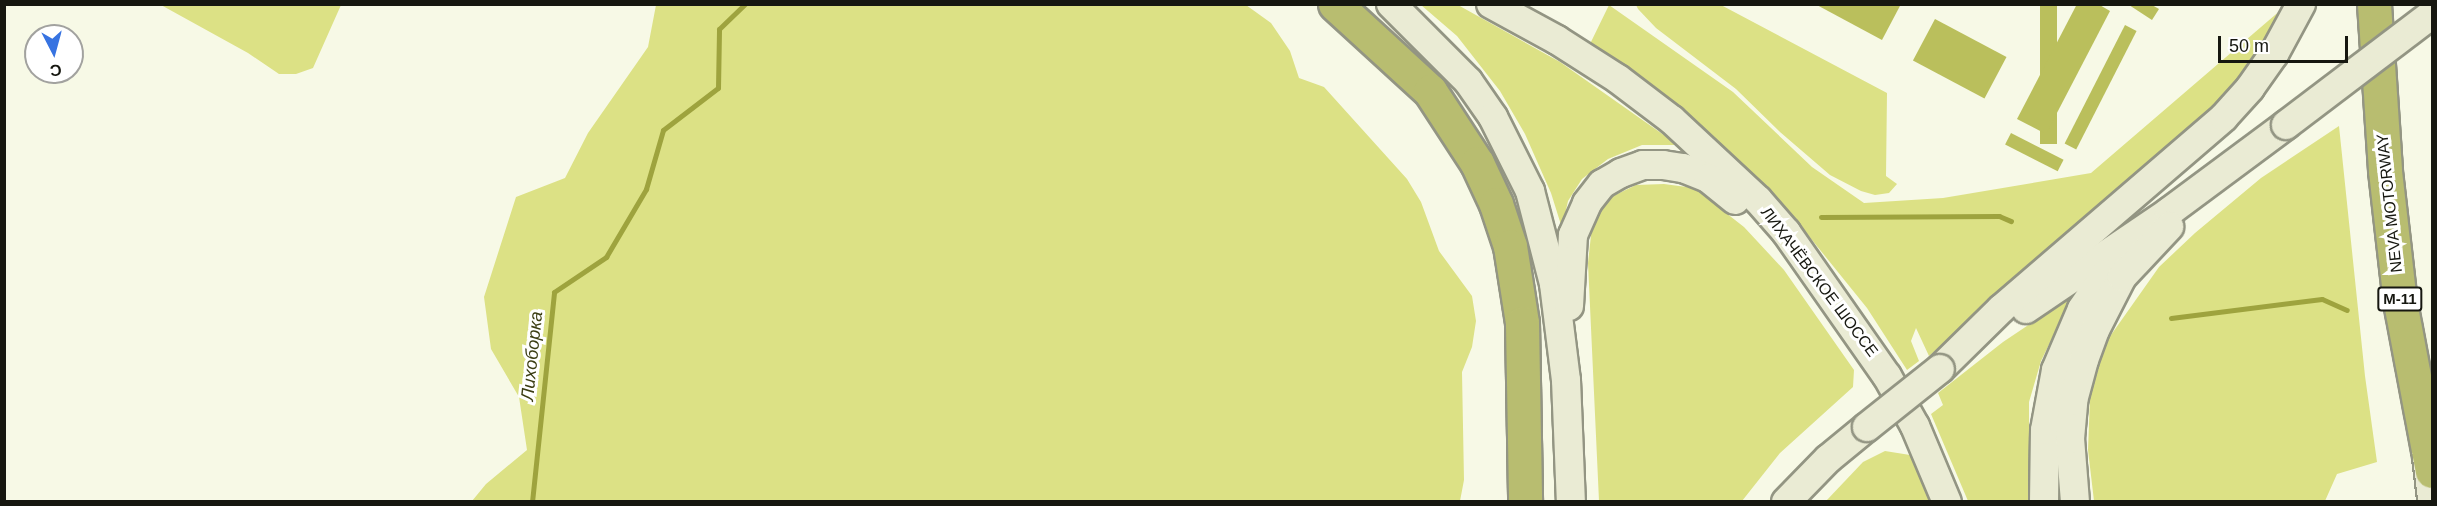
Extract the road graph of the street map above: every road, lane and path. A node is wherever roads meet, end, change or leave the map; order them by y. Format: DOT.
graph roads {
  1 [pos="1335,4"];
  2 [pos="1391,4"];
  3 [pos="1491,4"];
  4 [pos="2301,4"];
  5 [pos="2374,4"];
  6 [pos="2433,14"];
  7 [pos="2238,161"];
  8 [pos="2169,212"];
  9 [pos="1822,282"];
  10 [pos="1942,368"];
  11 [pos="1566,380"];
  12 [pos="2422,426"];
  13 [pos="1567,445"];
  14 [pos="2433,471"];
  15 [pos="2433,498"];
  16 [pos="1525,501"];
  17 [pos="1563,501"];
  18 [pos="1571,501"];
  19 [pos="1786,501"];
  20 [pos="1947,501"];
  21 [pos="2044,501"];
  22 [pos="2075,501"];
  1 -- 16 [label="highway"];
  2 -- 11 [label="main road"];
  3 -- 9 [label="main road, ЛИХАЧЁВСКОЕ ШОССЕ"];
  4 -- 10 [label="main road"];
  5 -- 12 [label="highway, NEVA MOTORWAY / М-11"];
  6 -- 7 [label="main road, bridge"];
  7 -- 8 [label="main road"];
  7 -- 22 [label="main road"];
  8 -- 10 [label="main road"];
  8 -- 21 [label="main road"];
  9 -- 11 [label="main road"];
  9 -- 20 [label="main road, ЛИХАЧЁВСКОЕ ШОССЕ"];
  10 -- 19 [label="main road, bridge"];
  11 -- 13 [label="main road"];
  12 -- 14 [label="highway, NEVA MOTORWAY / М-11"];
  12 -- 15 [label="main road"];
  13 -- 17 [label="main road"];
  13 -- 18 [label="main road"];
}
